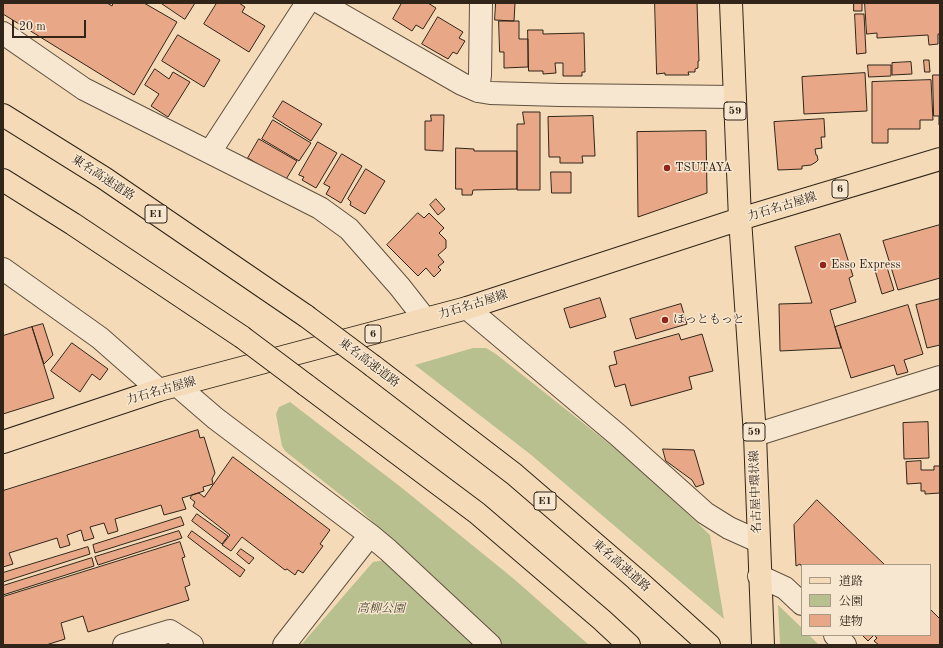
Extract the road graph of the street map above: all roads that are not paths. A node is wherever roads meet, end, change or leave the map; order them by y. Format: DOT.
graph roads {
  1 [pos="307,3"];
  2 [pos="321,3"];
  3 [pos="481,3"];
  4 [pos="731,3"];
  5 [pos="3,33"];
  6 [pos="478,91"];
  7 [pos="734,97"];
  8 [pos="3,115"];
  9 [pos="210,152"];
  10 [pos="940,159"];
  11 [pos="3,180"];
  12 [pos="740,219"];
  13 [pos="3,268"];
  14 [pos="468,308"];
  15 [pos="425,320"];
  16 [pos="940,377"];
  17 [pos="169,388"];
  18 [pos="755,435"];
  19 [pos="3,442"];
  20 [pos="370,535"];
  21 [pos="758,541"];
  22 [pos="759,576"];
  23 [pos="801,603"];
  24 [pos="836,636"];
  25 [pos="124,645"];
  26 [pos="192,645"];
  27 [pos="284,645"];
  28 [pos="490,645"];
  29 [pos="629,645"];
  30 [pos="709,645"];
  31 [pos="762,645"];
  32 [pos="846,645"];
  1 -- 9 [label="street"];
  2 -- 6 [label="street"];
  3 -- 6 [label="street"];
  4 -- 7 [label="main road, 名古屋中環状線 / 59"];
  5 -- 9 [label="street"];
  6 -- 7 [label="street"];
  7 -- 12 [label="main road, 名古屋中環状線 / 59"];
  8 -- 30 [label="main road, 東名高速道路 / E1, bridge"];
  9 -- 15 [label="street"];
  10 -- 12 [label="main road, 力石名古屋線 / 6"];
  11 -- 29 [label="main road, bridge"];
  12 -- 14 [label="main road, 力石名古屋線 / 6"];
  12 -- 18 [label="main road, 名古屋中環状線 / 59"];
  13 -- 17 [label="street"];
  14 -- 15 [label="main road, 力石名古屋線 / 6"];
  14 -- 21 [label="street"];
  15 -- 17 [label="main road, 力石名古屋線 / 6"];
  16 -- 18 [label="street"];
  17 -- 19 [label="main road, 力石名古屋線 / 6"];
  17 -- 20 [label="street"];
  18 -- 21 [label="main road, 名古屋中環状線 / 59"];
  20 -- 27 [label="street"];
  20 -- 28 [label="street"];
  21 -- 22 [label="main road, 名古屋中環状線 / 59"];
  22 -- 23 [label="street"];
  22 -- 31 [label="main road, 名古屋中環状線 / 59"];
  24 -- 32 [label="street"];
  25 -- 26 [label="street"];
}
